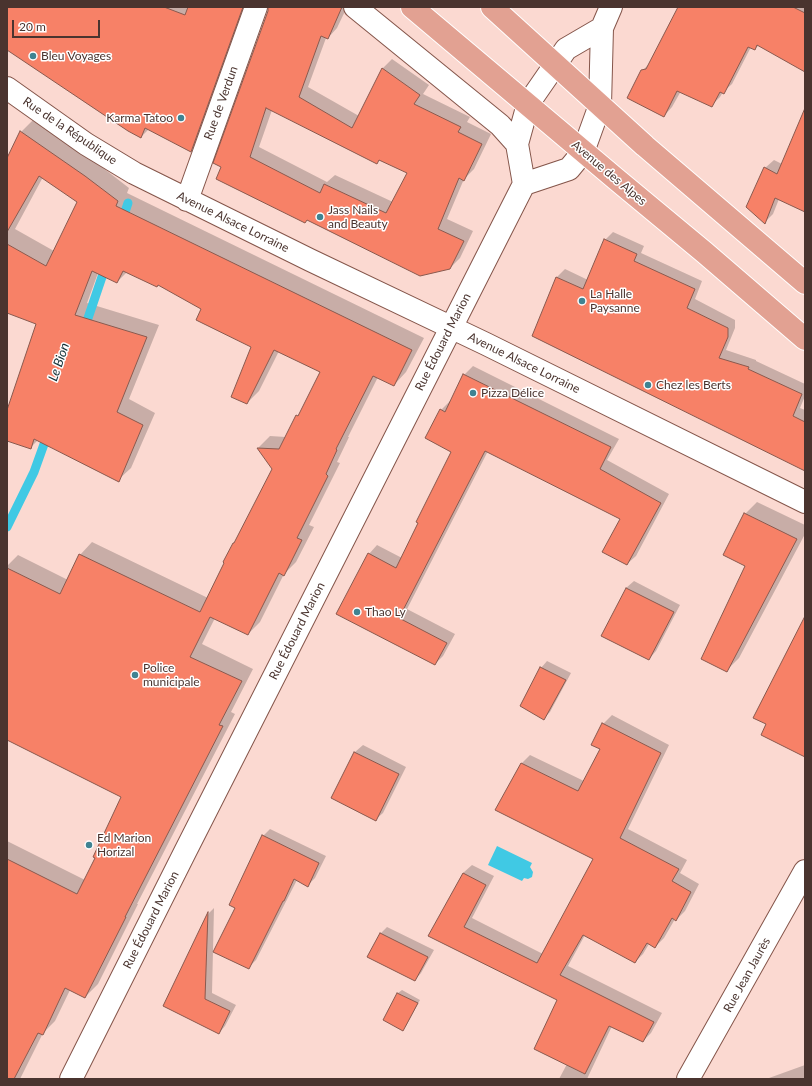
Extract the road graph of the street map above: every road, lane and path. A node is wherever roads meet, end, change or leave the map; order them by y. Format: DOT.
graph roads {
  1 [pos="256,7"];
  2 [pos="355,7"];
  3 [pos="412,7"];
  4 [pos="492,7"];
  5 [pos="605,14"];
  6 [pos="555,65"];
  7 [pos="7,88"];
  8 [pos="528,104"];
  9 [pos="600,105"];
  10 [pos="517,144"];
  11 [pos="583,152"];
  12 [pos="134,174"];
  13 [pos="524,184"];
  14 [pos="187,200"];
  15 [pos="805,283"];
  16 [pos="451,327"];
  17 [pos="805,339"];
  18 [pos="805,502"];
  19 [pos="805,872"];
  20 [pos="71,1079"];
  21 [pos="688,1079"];
  1 -- 14 [label="street, Rue de Verdun"];
  2 -- 10 [label="street"];
  3 -- 8 [label="main road, Avenue des Alpes"];
  4 -- 6 [label="main road"];
  5 -- 6 [label="street"];
  5 -- 9 [label="street"];
  6 -- 8 [label="street"];
  6 -- 9 [label="main road"];
  7 -- 12 [label="street, Rue de la République"];
  8 -- 10 [label="street"];
  8 -- 11 [label="main road, Avenue des Alpes"];
  9 -- 11 [label="street"];
  9 -- 15 [label="main road"];
  10 -- 13 [label="street"];
  11 -- 13 [label="street"];
  11 -- 17 [label="main road, Avenue des Alpes"];
  12 -- 14 [label="street, Avenue Alsace Lorraine"];
  13 -- 16 [label="street, Rue Édouard Marion"];
  14 -- 16 [label="street, Avenue Alsace Lorraine"];
  16 -- 18 [label="street, Avenue Alsace Lorraine"];
  16 -- 20 [label="street, Rue Édouard Marion"];
  19 -- 21 [label="street, Rue Jean Jaurès"];
}
